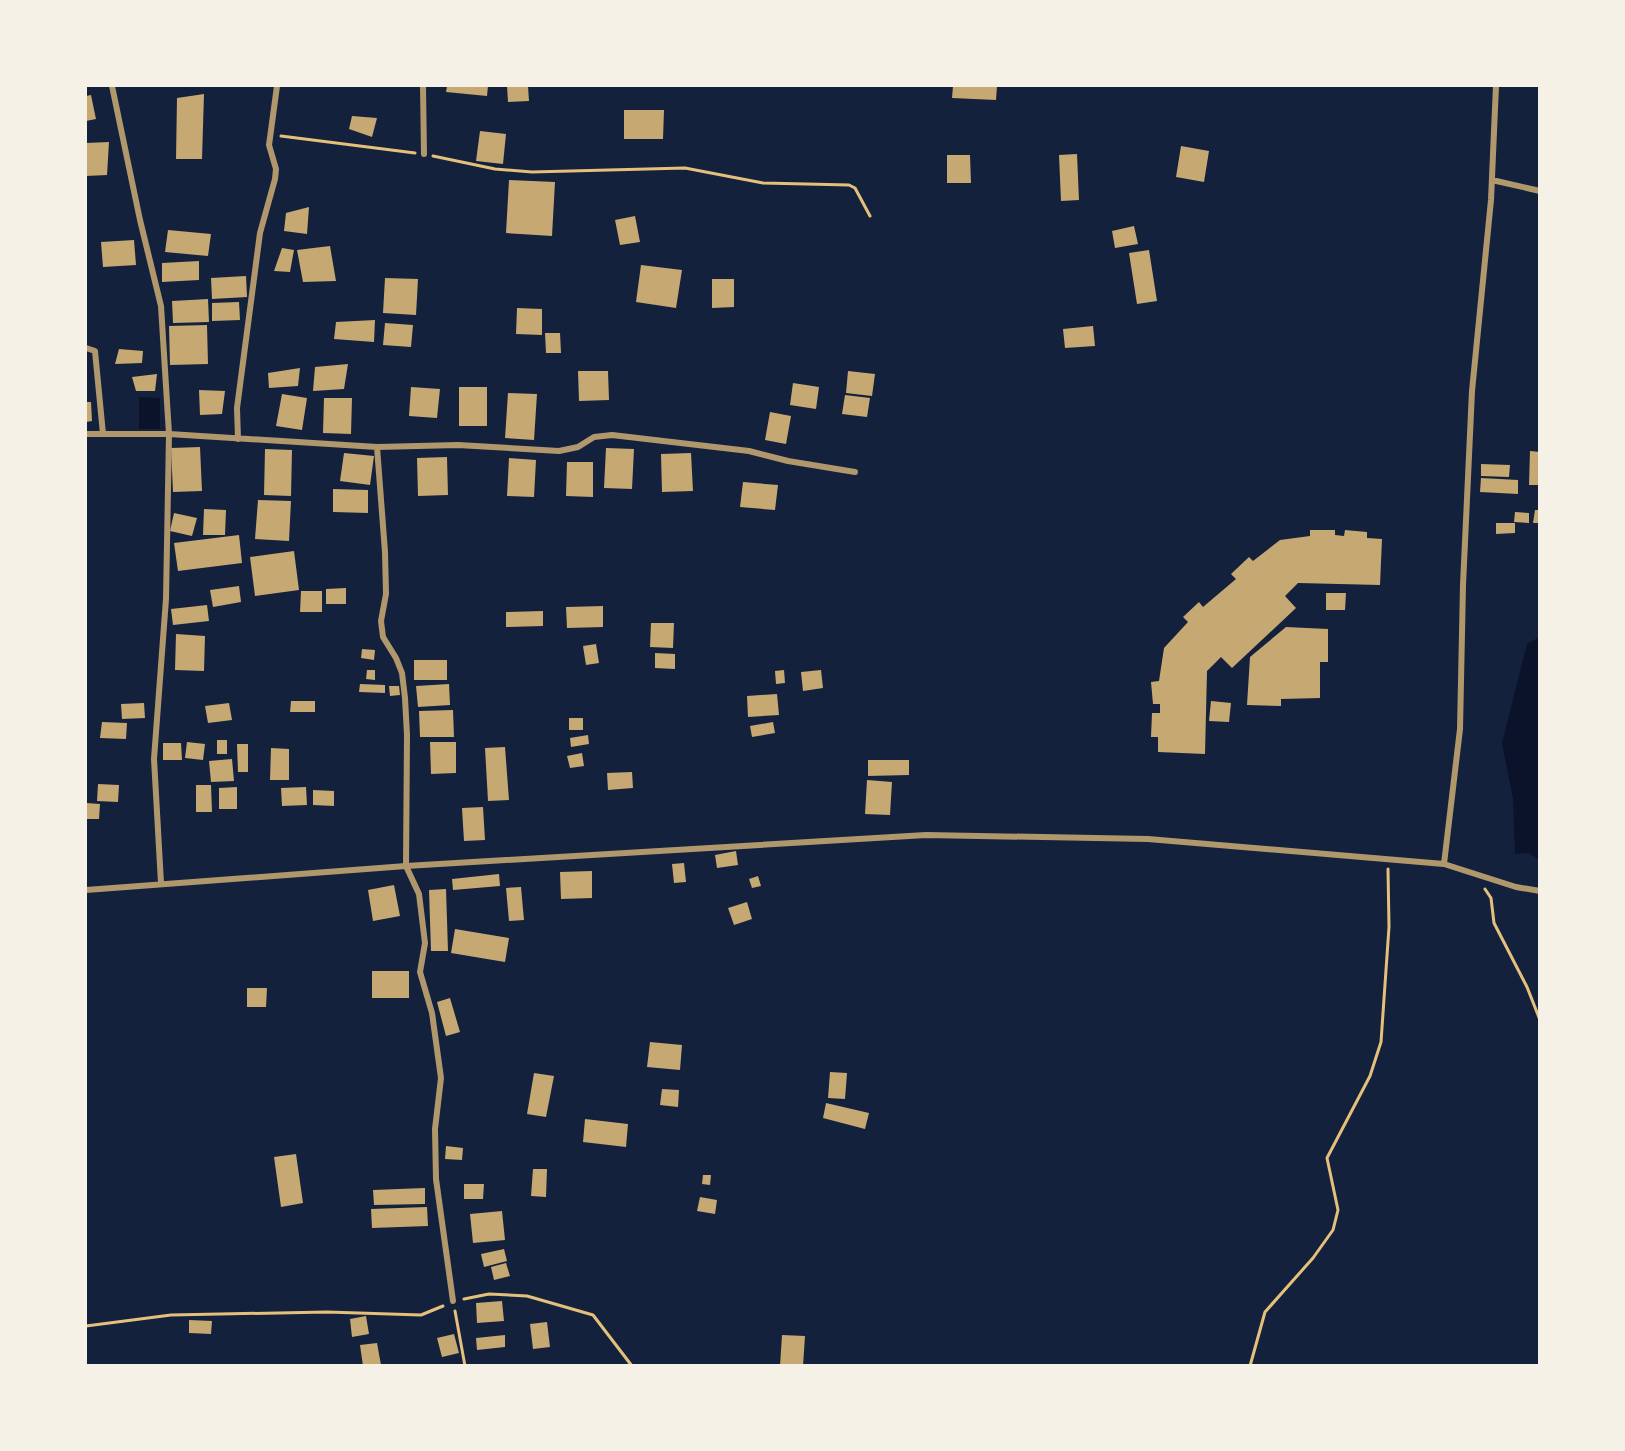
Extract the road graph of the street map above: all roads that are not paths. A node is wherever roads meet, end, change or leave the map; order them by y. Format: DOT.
graph roads {
  1 [pos="112,86"];
  2 [pos="277,86"];
  3 [pos="423,86"];
  4 [pos="1496,86"];
  5 [pos="424,154"];
  6 [pos="1492,180"];
  7 [pos="1539,191"];
  8 [pos="86,348"];
  9 [pos="86,434"];
  10 [pos="103,434"];
  11 [pos="169,434"];
  12 [pos="238,439"];
  13 [pos="376,447"];
  14 [pos="855,471"];
  15 [pos="1444,864"];
  16 [pos="406,866"];
  17 [pos="161,883"];
  18 [pos="86,890"];
  19 [pos="1539,891"];
  20 [pos="453,1301"];
  1 -- 11 [label="street"];
  2 -- 12 [label="street"];
  3 -- 5 [label="street"];
  4 -- 6 [label="street"];
  6 -- 7 [label="street"];
  6 -- 15 [label="street"];
  8 -- 10 [label="street"];
  9 -- 10 [label="street"];
  10 -- 11 [label="street"];
  11 -- 12 [label="street"];
  11 -- 17 [label="street"];
  12 -- 13 [label="street"];
  13 -- 14 [label="street"];
  13 -- 16 [label="street"];
  15 -- 16 [label="street"];
  15 -- 19 [label="street"];
  16 -- 17 [label="street"];
  16 -- 20 [label="street"];
  17 -- 18 [label="street"];
}
